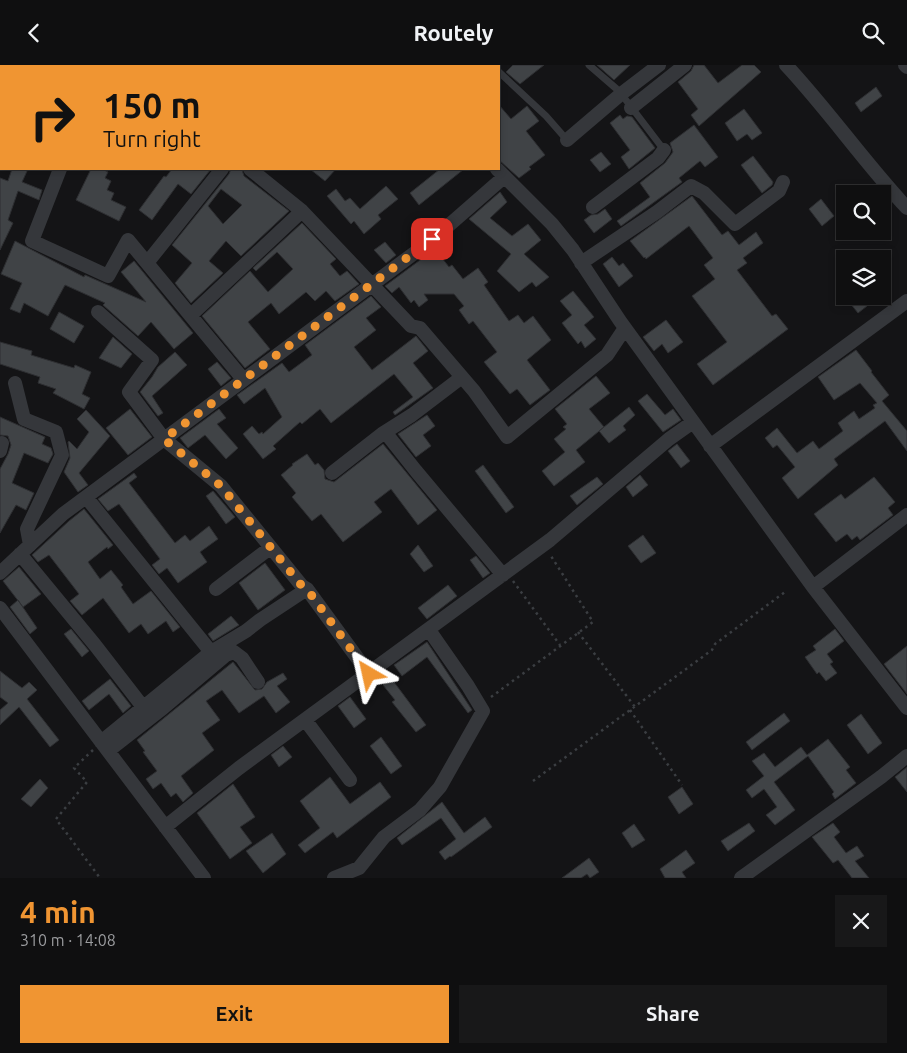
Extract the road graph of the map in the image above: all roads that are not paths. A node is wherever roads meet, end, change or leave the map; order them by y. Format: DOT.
graph roads {
  1 [pos="589,65"];
  2 [pos="660,65"];
  3 [pos="685,65"];
  4 [pos="786,65"];
  5 [pos="500,73"];
  6 [pos="621,94"];
  7 [pos="632,108"];
  8 [pos="567,140"];
  9 [pos="664,150"];
  10 [pos="60,170"];
  11 [pos="221,170"];
  12 [pos="251,170"];
  13 [pos="501,173"];
  14 [pos="783,182"];
  15 [pos="593,207"];
  16 [pos="907,208"];
  17 [pos="302,211"];
  18 [pos="147,263"];
  19 [pos="581,263"];
  20 [pos="370,284"];
  21 [pos="907,301"];
  22 [pos="98,312"];
  23 [pos="191,315"];
  24 [pos="625,328"];
  25 [pos="462,377"];
  26 [pos="243,379"];
  27 [pos="15,383"];
  28 [pos="693,422"];
  29 [pos="386,432"];
  30 [pos="164,439"];
  31 [pos="710,446"];
  32 [pos="332,473"];
  33 [pos="86,497"];
  34 [pos="907,515"];
  35 [pos="270,548"];
  36 [pos="25,550"];
  37 [pos="0,573"];
  38 [pos="505,573"];
  39 [pos="813,587"];
  40 [pos="216,589"];
  41 [pos="307,589"];
  42 [pos="0,608"];
  43 [pos="429,630"];
  44 [pos="211,652"];
  45 [pos="369,674"];
  46 [pos="258,682"];
  47 [pos="143,707"];
  48 [pos="907,708"];
  49 [pos="306,721"];
  50 [pos="104,747"];
  51 [pos="907,756"];
  52 [pos="350,780"];
  53 [pos="165,827"];
  54 [pos="204,878"];
  55 [pos="334,878"];
  56 [pos="742,878"];
  1 -- 6 [label="lane"];
  2 -- 6 [label="street"];
  3 -- 7 [label="street"];
  4 -- 16 [label="street"];
  5 -- 8 [label="lane"];
  6 -- 7 [label="lane"];
  6 -- 8 [label="street"];
  7 -- 9 [label="lane"];
  9 -- 15 [label="street"];
  10 -- 18 [label="street"];
  11 -- 18 [label="street"];
  12 -- 17 [label="street"];
  13 -- 19 [label="street"];
  13 -- 20 [label="street"];
  14 -- 19 [label="street"];
  17 -- 20 [label="street"];
  17 -- 23 [label="street"];
  18 -- 23 [label="street"];
  19 -- 24 [label="street"];
  20 -- 25 [label="street"];
  20 -- 26 [label="street"];
  21 -- 31 [label="street"];
  22 -- 30 [label="street"];
  23 -- 26 [label="street"];
  24 -- 25 [label="street"];
  24 -- 28 [label="street"];
  25 -- 29 [label="street"];
  26 -- 30 [label="street"];
  27 -- 36 [label="street"];
  28 -- 31 [label="street"];
  28 -- 38 [label="street"];
  29 -- 32 [label="street"];
  29 -- 38 [label="street"];
  30 -- 33 [label="street"];
  30 -- 35 [label="street"];
  31 -- 39 [label="street"];
  33 -- 36 [label="street"];
  33 -- 44 [label="street"];
  34 -- 39 [label="street"];
  35 -- 40 [label="street"];
  35 -- 41 [label="street"];
  36 -- 37 [label="street"];
  36 -- 47 [label="street"];
  38 -- 43 [label="street"];
  39 -- 48 [label="street"];
  41 -- 44 [label="street"];
  41 -- 45 [label="street"];
  42 -- 50 [label="street"];
  43 -- 45 [label="street"];
  43 -- 55 [label="street"];
  44 -- 47 [label="street"];
  45 -- 49 [label="street"];
  46 -- 50 [label="street"];
  47 -- 50 [label="street"];
  49 -- 52 [label="street"];
  49 -- 53 [label="street"];
  50 -- 53 [label="street"];
  51 -- 56 [label="street"];
  53 -- 54 [label="street"];
}
